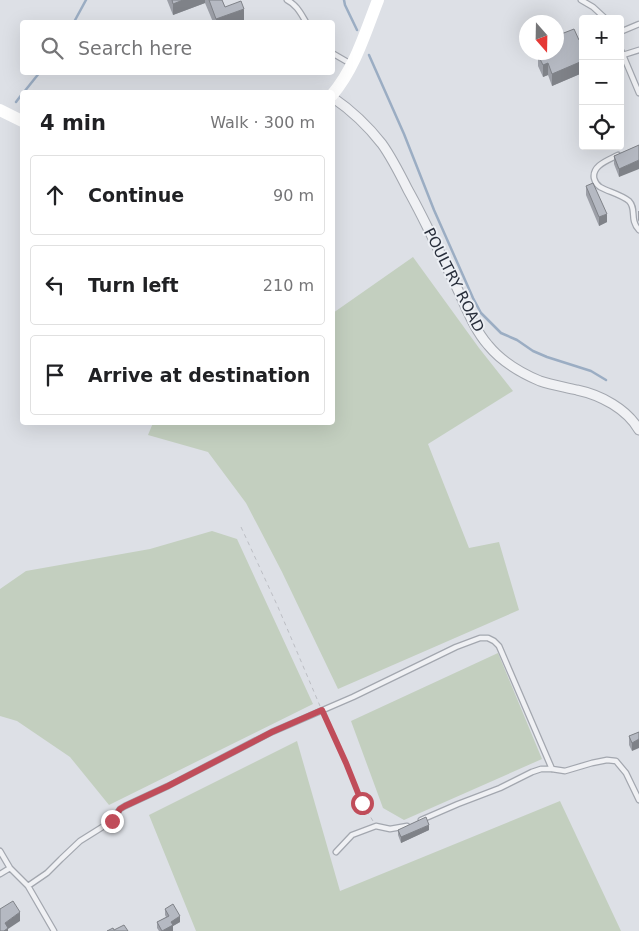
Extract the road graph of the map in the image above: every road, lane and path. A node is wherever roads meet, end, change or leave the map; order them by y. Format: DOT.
graph roads {
  1 [pos="287,0"];
  2 [pos="378,0"];
  3 [pos="581,0"];
  4 [pos="602,15"];
  5 [pos="305,20"];
  6 [pos="639,24"];
  7 [pos="624,30"];
  8 [pos="639,50"];
  9 [pos="624,54"];
  10 [pos="335,55"];
  11 [pos="624,56"];
  12 [pos="352,64"];
  13 [pos="335,92"];
  14 [pos="639,93"];
  15 [pos="335,98"];
  16 [pos="0,110"];
  17 [pos="20,120"];
  18 [pos="623,153"];
  19 [pos="639,230"];
  20 [pos="639,430"];
  21 [pos="241,527"];
  22 [pos="322,710"];
  23 [pos="552,769"];
  24 [pos="639,800"];
  25 [pos="376,826"];
  26 [pos="0,851"];
  27 [pos="336,852"];
  28 [pos="10,868"];
  29 [pos="0,874"];
  30 [pos="28,886"];
  31 [pos="54,931"];
  1 -- 5 [label="lane"];
  2 -- 12 [label="main road"];
  3 -- 4 [label="lane"];
  6 -- 7 [label="lane"];
  8 -- 9 [label="lane"];
  10 -- 12 [label="lane"];
  11 -- 14 [label="lane"];
  12 -- 13 [label="main road"];
  15 -- 20 [label="street, POULTRY ROAD"];
  16 -- 17 [label="main road"];
  18 -- 19 [label="lane"];
  21 -- 22 [label="path"];
  22 -- 23 [label="lane"];
  22 -- 25 [label="path"];
  22 -- 30 [label="lane"];
  23 -- 24 [label="lane"];
  23 -- 25 [label="lane"];
  25 -- 27 [label="lane"];
  26 -- 28 [label="lane"];
  28 -- 29 [label="lane"];
  28 -- 30 [label="lane"];
  30 -- 31 [label="lane"];
}
